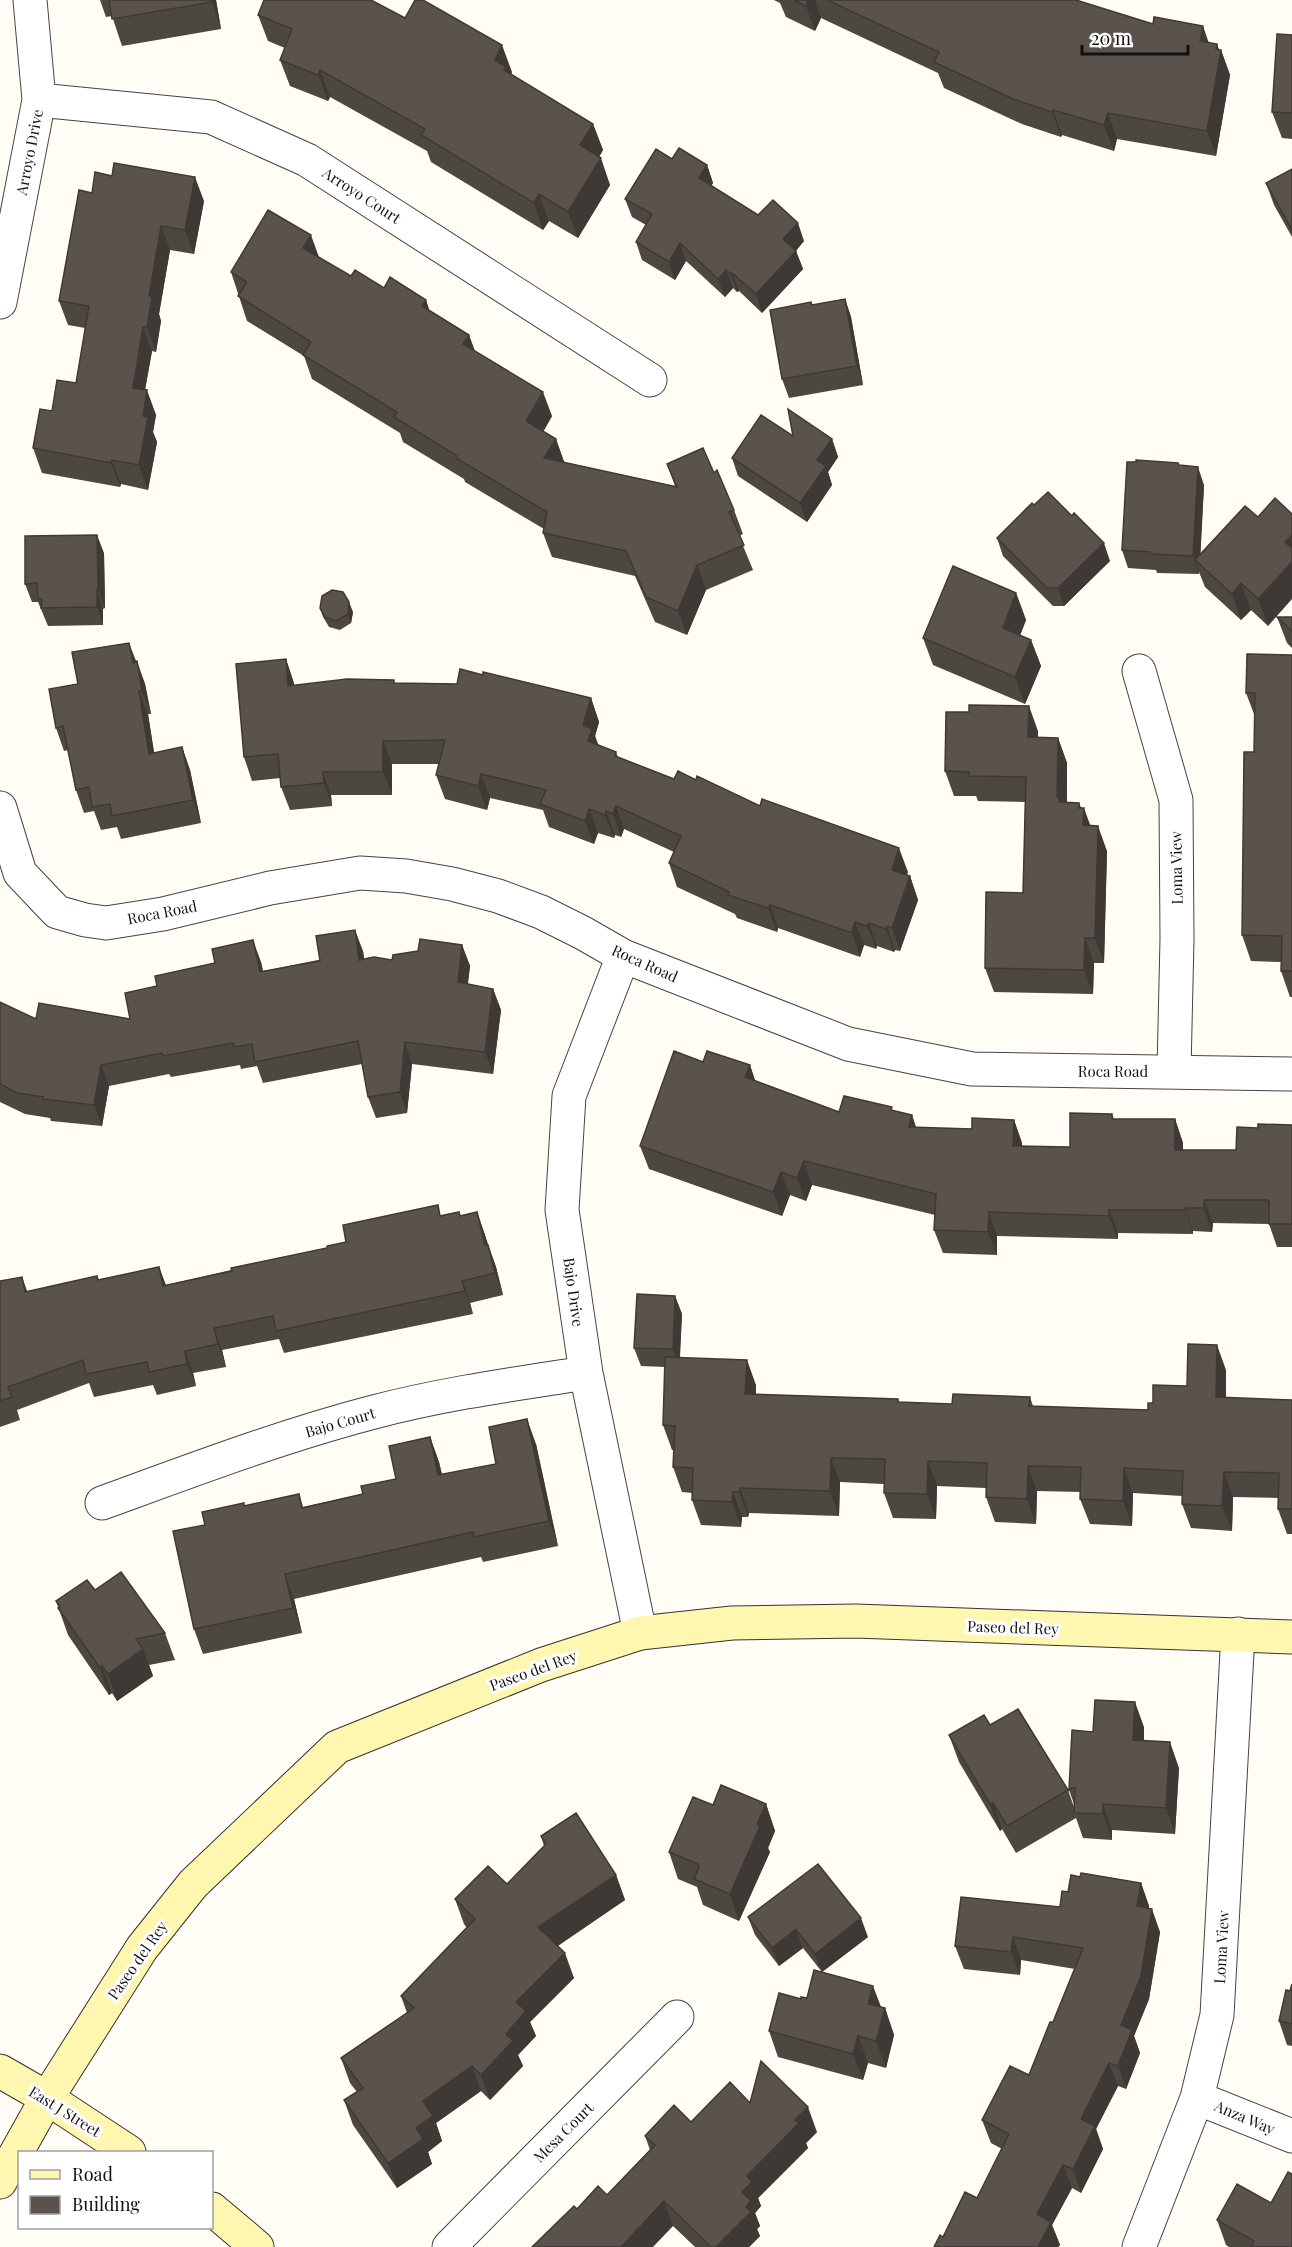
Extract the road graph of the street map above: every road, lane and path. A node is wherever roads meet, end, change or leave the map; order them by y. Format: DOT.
graph roads {
  1 [pos="30,0"];
  2 [pos="39,100"];
  3 [pos="0,302"];
  4 [pos="650,381"];
  5 [pos="1139,671"];
  6 [pos="0,808"];
  7 [pos="623,956"];
  8 [pos="1174,1071"];
  9 [pos="1292,1074"];
  10 [pos="586,1373"];
  11 [pos="102,1503"];
  12 [pos="640,1633"];
  13 [pos="1238,1634"];
  14 [pos="1292,1637"];
  15 [pos="677,2017"];
  16 [pos="0,2071"];
  17 [pos="46,2098"];
  18 [pos="1197,2098"];
  19 [pos="1292,2136"];
  20 [pos="127,2151"];
  21 [pos="0,2182"];
  22 [pos="213,2210"];
  23 [pos="256,2247"];
  24 [pos="449,2247"];
  25 [pos="1139,2247"];
  1 -- 2 [label="street, Arroyo Drive"];
  2 -- 3 [label="street, Arroyo Drive"];
  2 -- 4 [label="street, Arroyo Court"];
  5 -- 8 [label="street, Loma View"];
  6 -- 7 [label="street, Roca Road"];
  7 -- 8 [label="street, Roca Road"];
  7 -- 10 [label="street, Bajo Drive"];
  8 -- 9 [label="street, Roca Road"];
  10 -- 11 [label="street, Bajo Court"];
  10 -- 12 [label="street, Bajo Drive"];
  12 -- 13 [label="main road, Paseo del Rey"];
  12 -- 17 [label="main road, Paseo del Rey"];
  13 -- 14 [label="main road, Paseo del Rey"];
  13 -- 18 [label="street, Loma View"];
  15 -- 24 [label="street, Mesa Court"];
  16 -- 17 [label="main road, East J Street"];
  17 -- 20 [label="main road, East J Street"];
  17 -- 21 [label="main road, Paseo del Rey"];
  18 -- 19 [label="street, Anza Way"];
  18 -- 25 [label="street, Loma View"];
  22 -- 23 [label="main road"];
}
